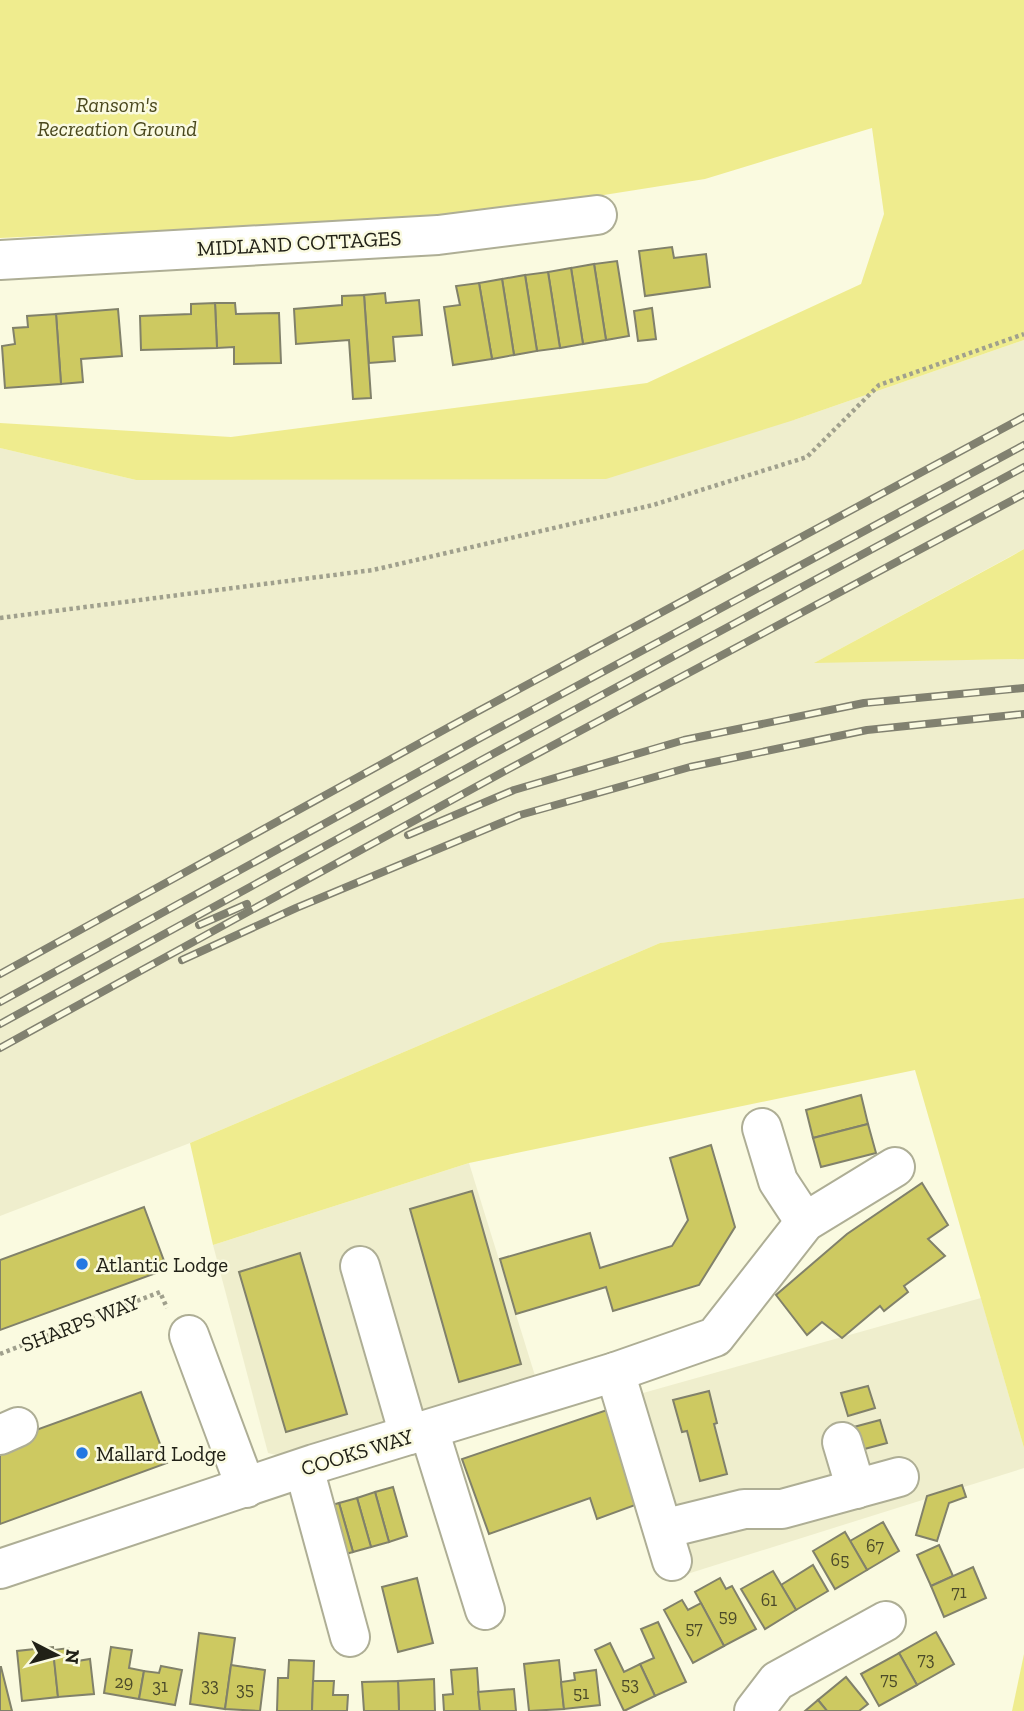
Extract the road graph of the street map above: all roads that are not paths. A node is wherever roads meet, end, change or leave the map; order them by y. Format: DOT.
graph roads {
  1 [pos="597,215"];
  2 [pos="0,260"];
  3 [pos="762,1128"];
  4 [pos="895,1167"];
  5 [pos="805,1222"];
  6 [pos="360,1266"];
  7 [pos="189,1335"];
  8 [pos="615,1372"];
  9 [pos="419,1432"];
  10 [pos="842,1442"];
  11 [pos="304,1468"];
  12 [pos="899,1477"];
  13 [pos="246,1488"];
  14 [pos="856,1489"];
  15 [pos="0,1569"];
  16 [pos="485,1610"];
  17 [pos="886,1621"];
  18 [pos="350,1637"];
  19 [pos="754,1711"];
  1 -- 2 [label="street, MIDLAND COTTAGES"];
  3 -- 5 [label="street"];
  4 -- 5 [label="street"];
  5 -- 8 [label="street, COOKS WAY"];
  6 -- 9 [label="street"];
  7 -- 13 [label="street"];
  8 -- 9 [label="street, COOKS WAY"];
  8 -- 14 [label="street"];
  9 -- 11 [label="street, COOKS WAY"];
  9 -- 16 [label="street"];
  10 -- 14 [label="street"];
  11 -- 13 [label="street, COOKS WAY"];
  11 -- 18 [label="street"];
  12 -- 14 [label="street"];
  13 -- 15 [label="street, COOKS WAY"];
  17 -- 19 [label="street"];
}
